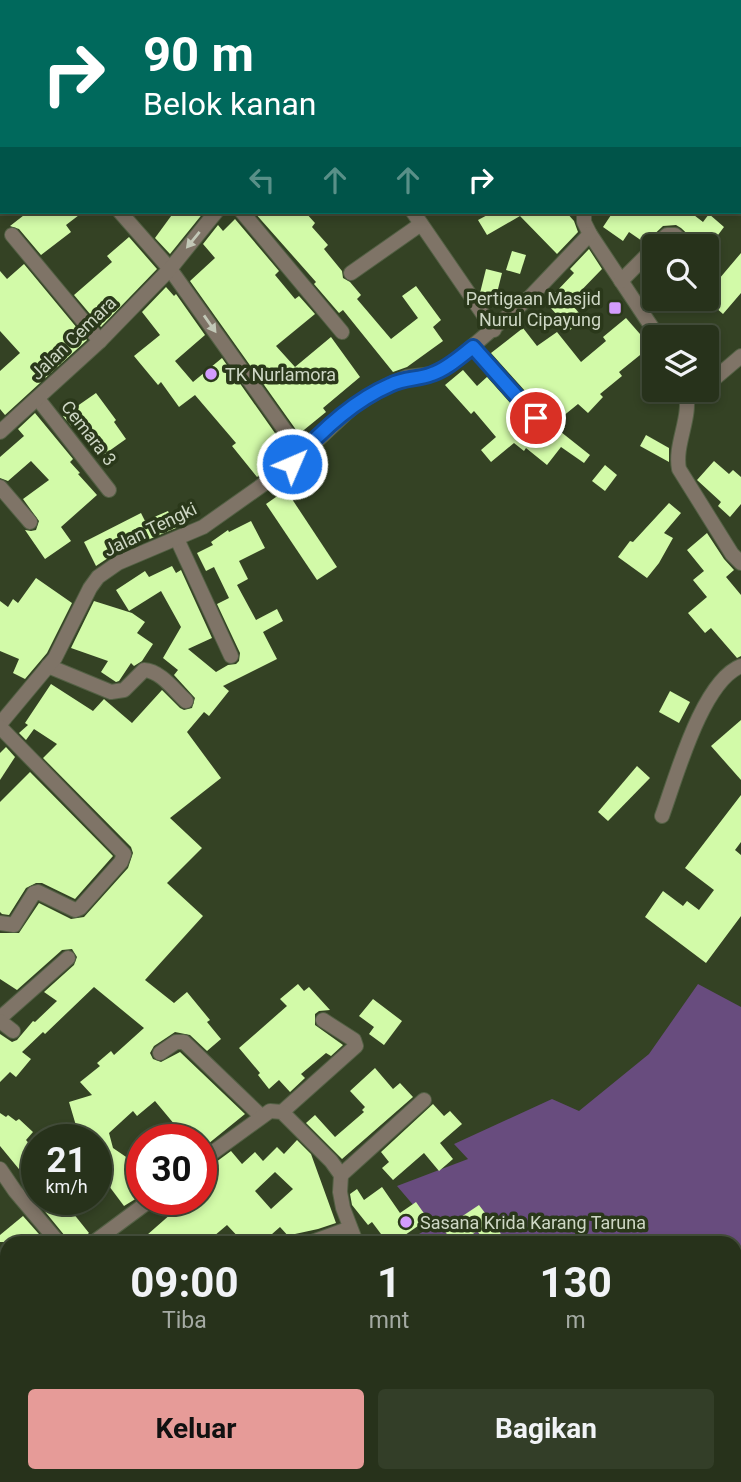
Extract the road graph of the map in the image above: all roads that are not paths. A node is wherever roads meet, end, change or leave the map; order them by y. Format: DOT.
graph roads {
  1 [pos="122,214"];
  2 [pos="214,214"];
  3 [pos="244,214"];
  4 [pos="584,214"];
  5 [pos="417,218"];
  6 [pos="590,234"];
  7 [pos="12,235"];
  8 [pos="642,260"];
  9 [pos="170,269"];
  10 [pos="351,273"];
  11 [pos="621,281"];
  12 [pos="650,325"];
  13 [pos="494,330"];
  14 [pos="342,332"];
  15 [pos="100,341"];
  16 [pos="473,347"];
  17 [pos="740,359"];
  18 [pos="719,376"];
  19 [pos="38,399"];
  20 [pos="686,402"];
  21 [pos="536,418"];
  22 [pos="2,427"];
  23 [pos="301,453"];
  24 [pos="0,487"];
  25 [pos="109,490"];
  26 [pos="30,522"];
  27 [pos="177,538"];
  28 [pos="741,564"];
  29 [pos="231,656"];
  30 [pos="48,666"];
  31 [pos="741,666"];
  32 [pos="186,701"];
  33 [pos="0,725"];
  34 [pos="662,816"];
  35 [pos="0,923"];
  36 [pos="68,958"];
  37 [pos="0,1019"];
  38 [pos="323,1020"];
  39 [pos="13,1031"];
  40 [pos="160,1053"];
  41 [pos="424,1100"];
  42 [pos="282,1112"];
  43 [pos="261,1116"];
  44 [pos="217,1149"];
  45 [pos="0,1169"];
  46 [pos="341,1175"];
  47 [pos="130,1215"];
  48 [pos="53,1236"];
  49 [pos="102,1236"];
  50 [pos="353,1236"];
  1 -- 9 [label="street"];
  2 -- 9 [label="street, Jalan Cemara, one-way"];
  3 -- 14 [label="street"];
  4 -- 6 [label="street"];
  5 -- 10 [label="street"];
  5 -- 13 [label="street"];
  6 -- 11 [label="street"];
  6 -- 13 [label="street, Jalan Tengki"];
  7 -- 15 [label="street"];
  8 -- 11 [label="street"];
  9 -- 15 [label="street, Jalan Cemara"];
  9 -- 23 [label="street, one-way"];
  11 -- 12 [label="street"];
  13 -- 16 [label="street, Jalan Tengki"];
  15 -- 19 [label="street, Jalan Cemara"];
  16 -- 21 [label="street"];
  16 -- 23 [label="street, Jalan Tengki"];
  17 -- 18 [label="street"];
  19 -- 22 [label="street, Jalan Cemara"];
  19 -- 25 [label="street, Cemara 3"];
  20 -- 28 [label="street"];
  23 -- 27 [label="street, Jalan Tengki"];
  24 -- 26 [label="street"];
  27 -- 29 [label="street"];
  27 -- 30 [label="street, Jalan Tengki"];
  30 -- 32 [label="street"];
  30 -- 33 [label="street, Jalan Tengki"];
  31 -- 34 [label="street"];
  33 -- 35 [label="street"];
  36 -- 37 [label="street"];
  37 -- 39 [label="street"];
  38 -- 42 [label="street"];
  40 -- 43 [label="street"];
  41 -- 46 [label="street"];
  42 -- 43 [label="street"];
  42 -- 46 [label="street"];
  43 -- 44 [label="street"];
  45 -- 48 [label="street"];
  46 -- 50 [label="street"];
  47 -- 49 [label="street"];
}
